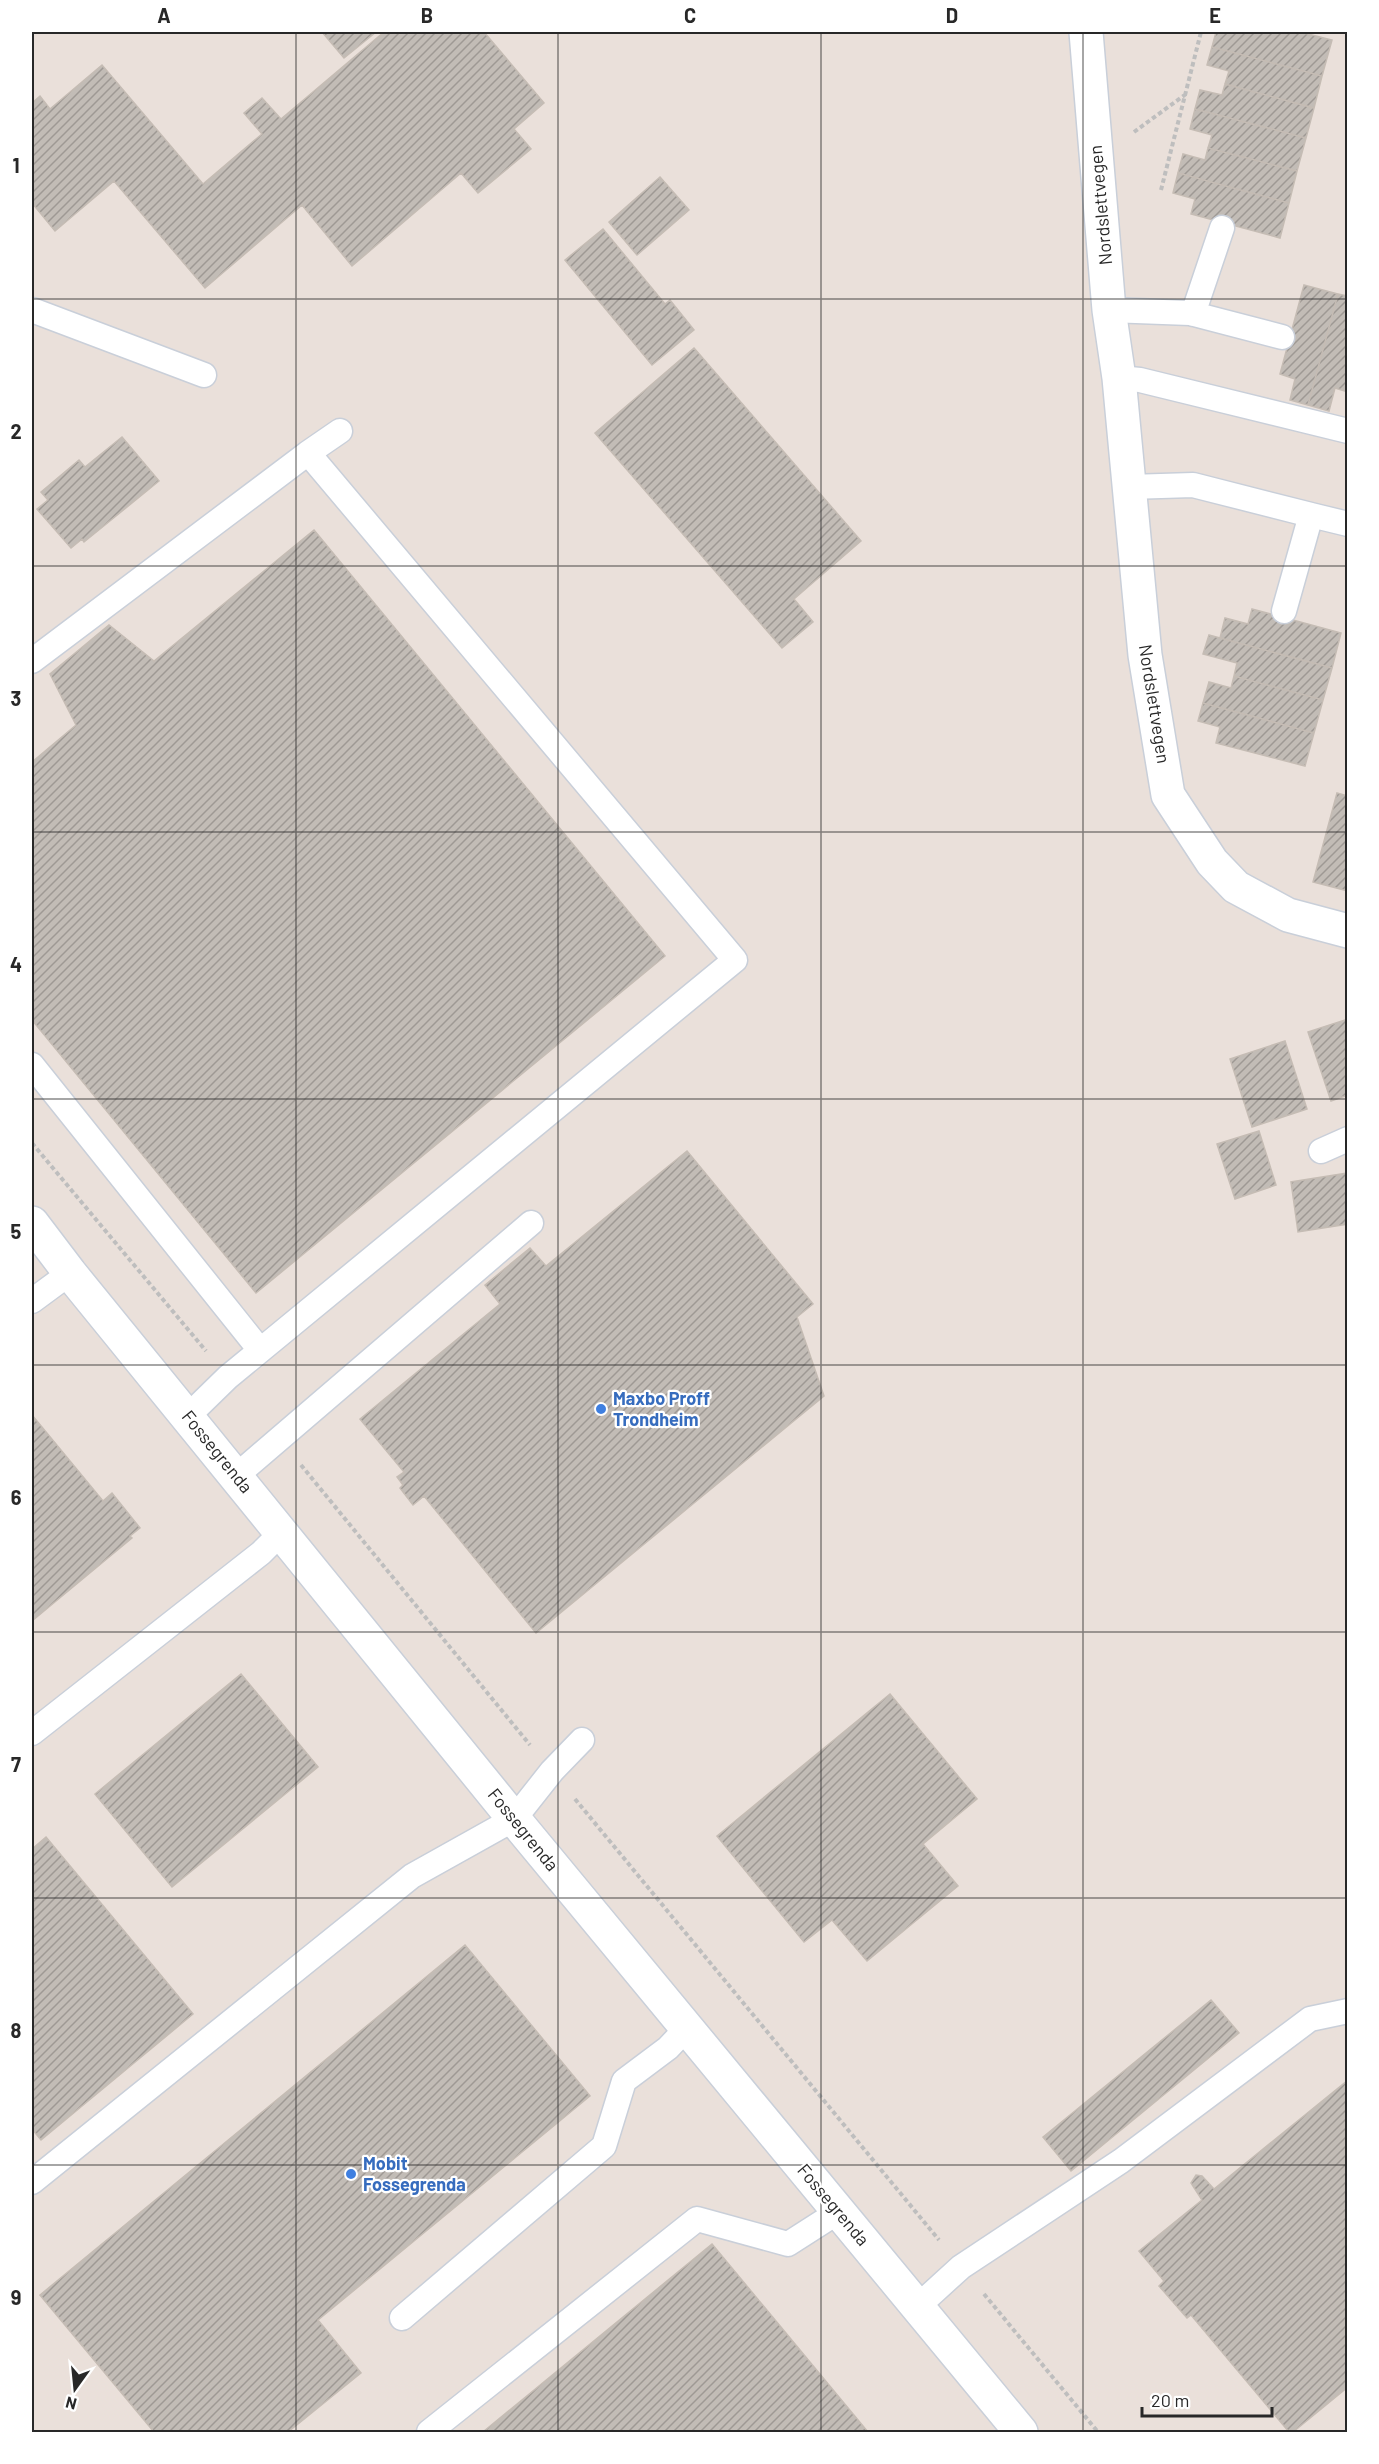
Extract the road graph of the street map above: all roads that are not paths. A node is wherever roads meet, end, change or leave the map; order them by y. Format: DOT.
graph roads {
  1 [pos="1086,32"];
  2 [pos="1222,228"];
  3 [pos="32,310"];
  4 [pos="1109,310"];
  5 [pos="1193,314"];
  6 [pos="1282,337"];
  7 [pos="204,375"];
  8 [pos="1119,378"];
  9 [pos="340,430"];
  10 [pos="1347,431"];
  11 [pos="308,453"];
  12 [pos="1129,487"];
  13 [pos="1311,515"];
  14 [pos="1347,524"];
  15 [pos="1284,611"];
  16 [pos="32,661"];
  17 [pos="1347,931"];
  18 [pos="32,1065"];
  19 [pos="1347,1139"];
  20 [pos="1321,1151"];
  21 [pos="32,1223"];
  22 [pos="531,1224"];
  23 [pos="70,1273"];
  24 [pos="32,1301"];
  25 [pos="260,1350"];
  26 [pos="188,1416"];
  27 [pos="236,1476"];
  28 [pos="282,1532"];
  29 [pos="32,1733"];
  30 [pos="582,1740"];
  31 [pos="514,1819"];
  32 [pos="1347,2011"];
  33 [pos="687,2028"];
  34 [pos="32,2182"];
  35 [pos="838,2212"];
  36 [pos="916,2307"];
  37 [pos="402,2318"];
  38 [pos="429,2433"];
  39 [pos="1021,2433"];
  1 -- 4 [label="street, Nordslettvegen"];
  2 -- 5 [label="lane"];
  3 -- 7 [label="lane"];
  4 -- 5 [label="lane"];
  4 -- 8 [label="street, Nordslettvegen"];
  5 -- 6 [label="lane"];
  8 -- 10 [label="lane"];
  8 -- 12 [label="street, Nordslettvegen"];
  9 -- 11 [label="lane"];
  11 -- 16 [label="lane"];
  11 -- 25 [label="lane"];
  12 -- 13 [label="lane"];
  12 -- 17 [label="street, Nordslettvegen"];
  13 -- 14 [label="lane"];
  13 -- 15 [label="lane"];
  18 -- 25 [label="lane"];
  19 -- 20 [label="lane"];
  21 -- 23 [label="street, Fossegrenda"];
  22 -- 27 [label="lane"];
  23 -- 24 [label="lane"];
  23 -- 26 [label="street, Fossegrenda"];
  25 -- 26 [label="lane"];
  26 -- 27 [label="street, Fossegrenda"];
  27 -- 28 [label="street, Fossegrenda"];
  28 -- 29 [label="lane"];
  28 -- 31 [label="street, Fossegrenda"];
  30 -- 31 [label="lane"];
  31 -- 33 [label="street, Fossegrenda"];
  31 -- 34 [label="lane"];
  32 -- 36 [label="lane"];
  33 -- 35 [label="street, Fossegrenda"];
  33 -- 37 [label="lane"];
  35 -- 36 [label="street, Fossegrenda"];
  35 -- 38 [label="lane"];
  36 -- 39 [label="street, Fossegrenda"];
}
